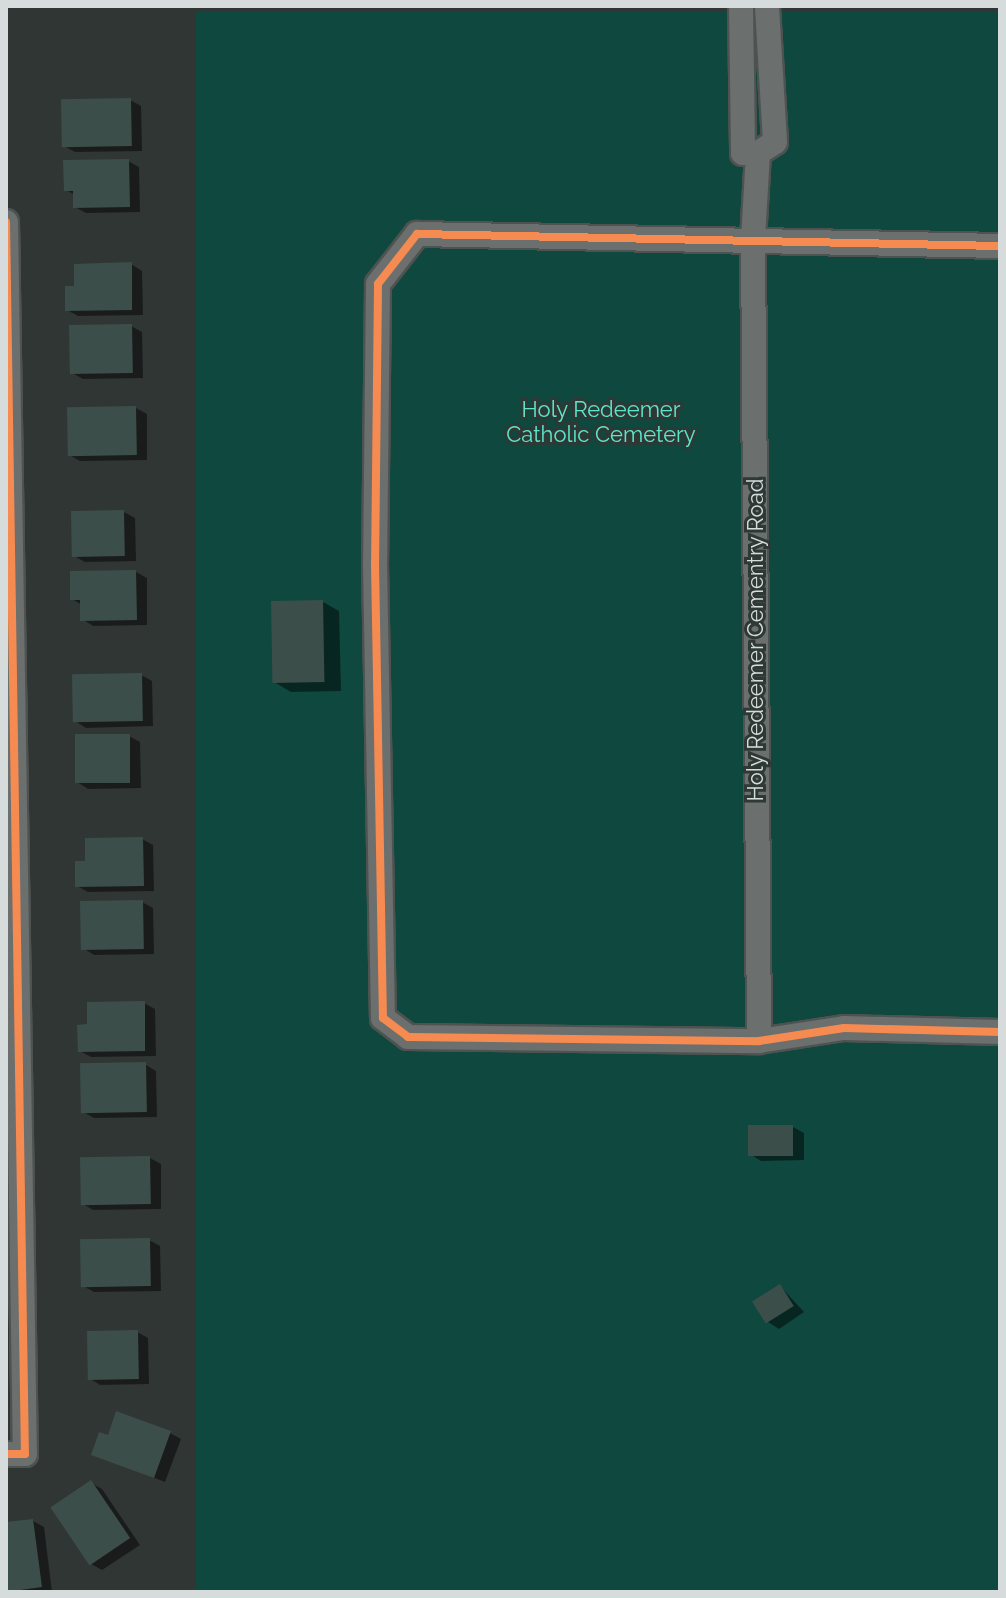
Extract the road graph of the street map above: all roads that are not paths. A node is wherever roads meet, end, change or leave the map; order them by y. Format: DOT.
graph roads {
  1 [pos="741,6"];
  2 [pos="767,6"];
  3 [pos="758,153"];
  4 [pos="6,222"];
  5 [pos="753,239"];
  6 [pos="1000,246"];
  7 [pos="1000,1032"];
  8 [pos="759,1041"];
  9 [pos="12,1077"];
  10 [pos="16,1454"];
  1 -- 3 [label="street"];
  2 -- 3 [label="street"];
  3 -- 5 [label="street, Holy Redeemer Cementry Road"];
  4 -- 9 [label="street"];
  5 -- 6 [label="street"];
  5 -- 8 [label="street, Holy Redeemer Cementry Road"];
  5 -- 8 [label="street"];
  7 -- 8 [label="street"];
  9 -- 10 [label="street"];
}
